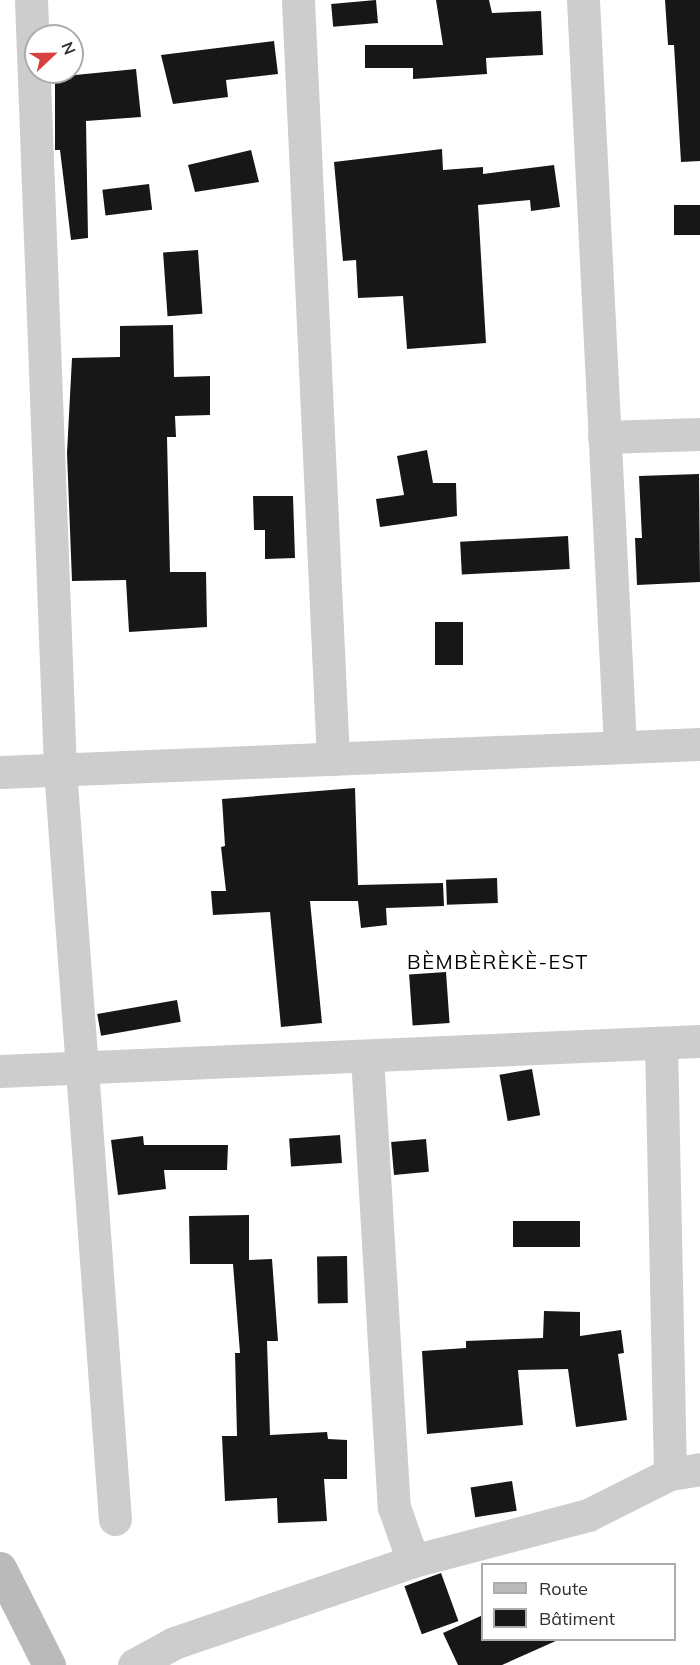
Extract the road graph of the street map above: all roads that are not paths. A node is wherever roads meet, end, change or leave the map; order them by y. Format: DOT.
graph roads {
  1 [pos="31,0"];
  2 [pos="298,0"];
  3 [pos="583,0"];
  4 [pos="700,434"];
  5 [pos="604,438"];
  6 [pos="700,744"];
  7 [pos="620,747"];
  8 [pos="333,759"];
  9 [pos="60,769"];
  10 [pos="0,771"];
  11 [pos="700,1041"];
  12 [pos="661,1043"];
  13 [pos="367,1057"];
  14 [pos="82,1068"];
  15 [pos="0,1071"];
  16 [pos="685,1471"];
  17 [pos="115,1519"];
  18 [pos="413,1561"];
  19 [pos="0,1568"];
  20 [pos="50,1665"];
  21 [pos="134,1665"];
  1 -- 9 [label="street"];
  2 -- 8 [label="street"];
  3 -- 5 [label="street"];
  4 -- 5 [label="street"];
  5 -- 7 [label="street"];
  6 -- 7 [label="street"];
  7 -- 8 [label="street"];
  8 -- 9 [label="street"];
  9 -- 10 [label="street"];
  9 -- 14 [label="street"];
  11 -- 12 [label="street"];
  12 -- 13 [label="street"];
  12 -- 16 [label="street"];
  13 -- 14 [label="street"];
  13 -- 18 [label="street"];
  14 -- 15 [label="street"];
  14 -- 17 [label="street"];
  16 -- 18 [label="street"];
  18 -- 21 [label="street"];
  19 -- 20 [label="street"];
}
